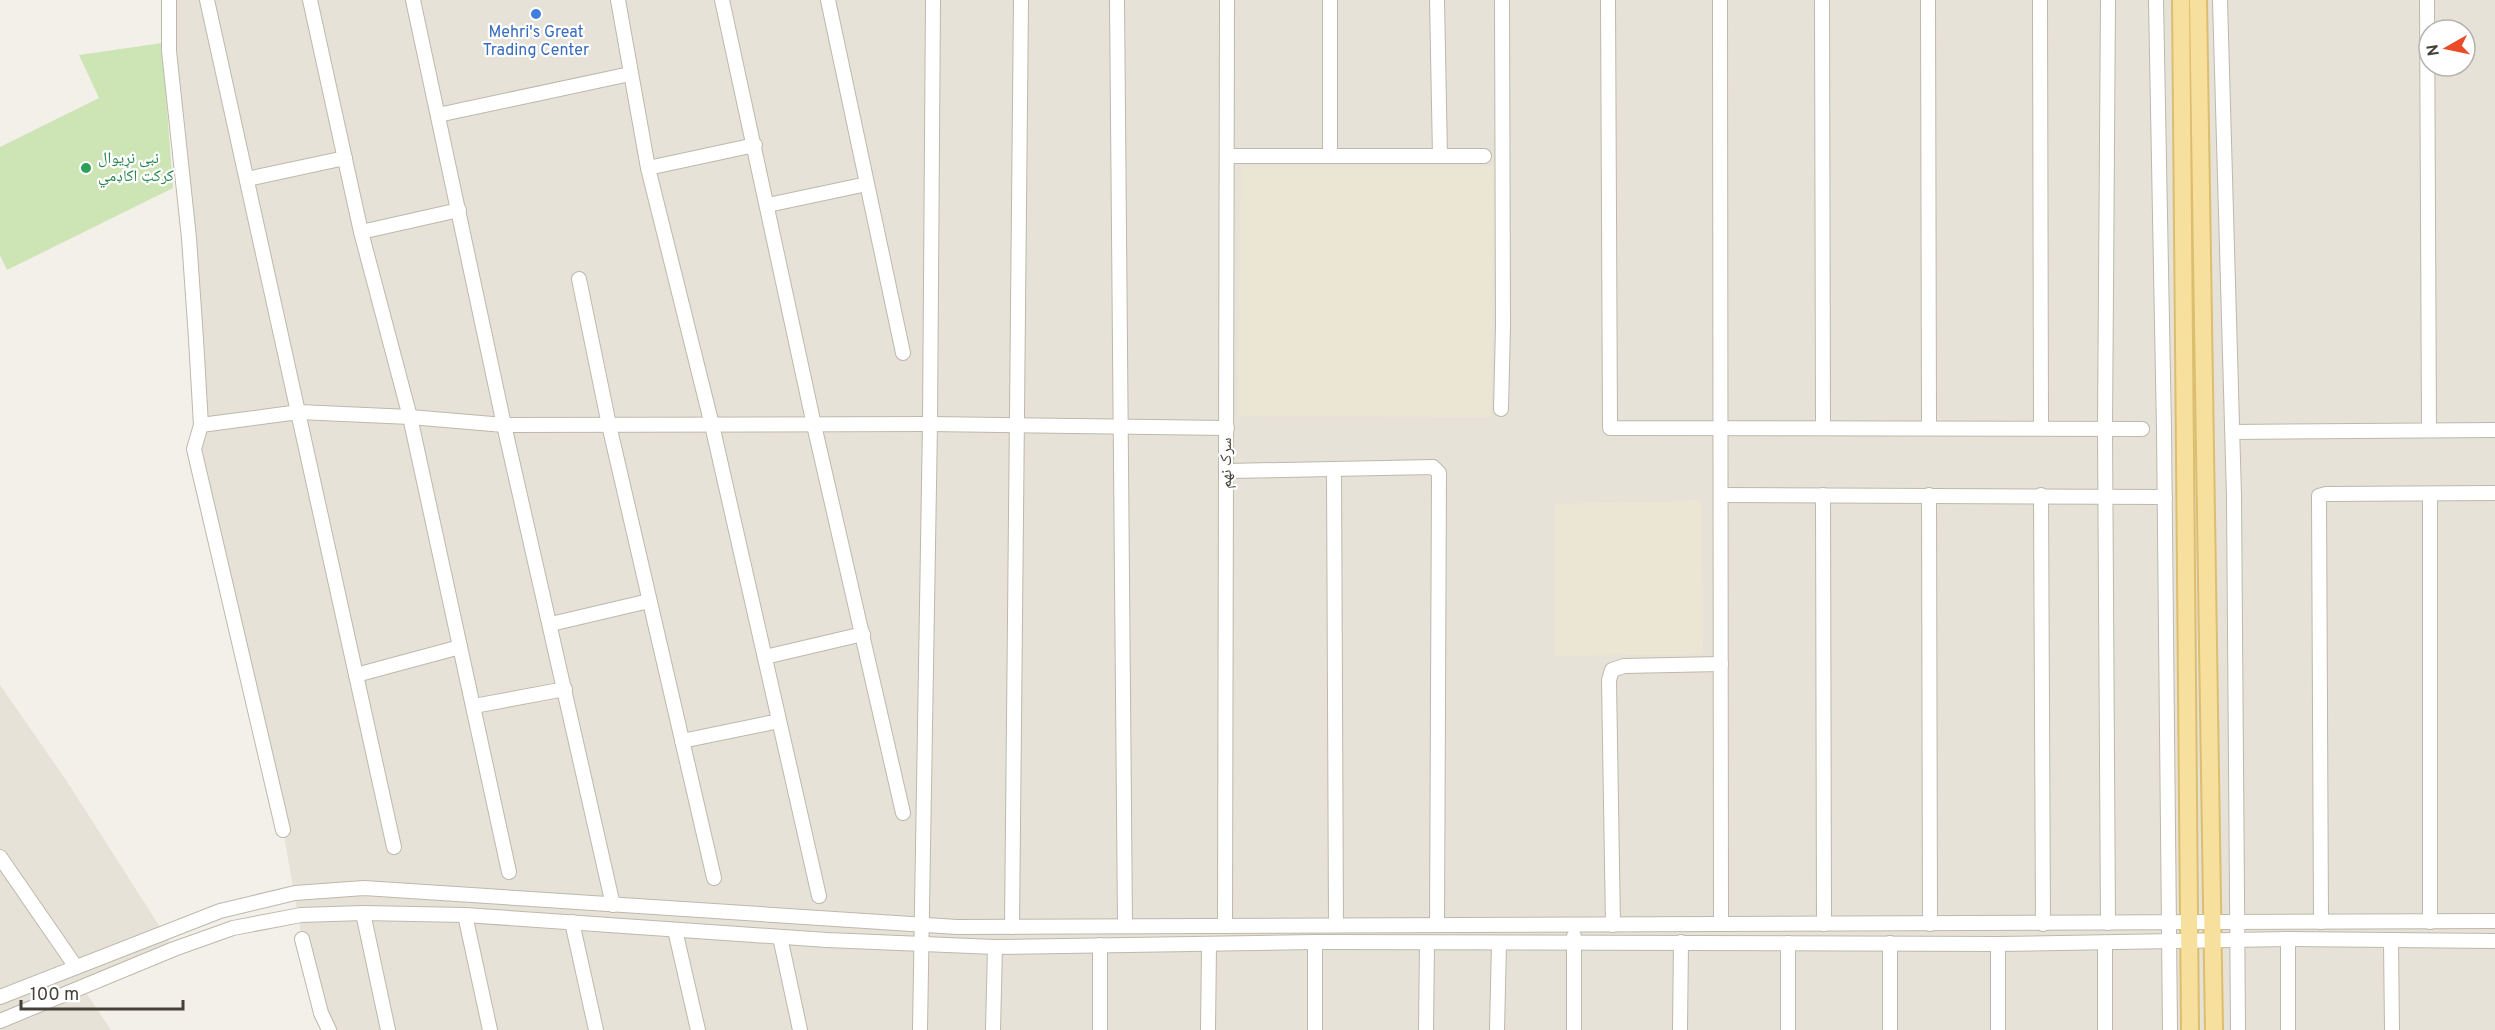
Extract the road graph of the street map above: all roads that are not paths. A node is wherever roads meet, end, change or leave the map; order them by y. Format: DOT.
graph roads {
  1 [pos="169,0"];
  2 [pos="207,0"];
  3 [pos="310,0"];
  4 [pos="412,0"];
  5 [pos="618,0"];
  6 [pos="722,0"];
  7 [pos="828,0"];
  8 [pos="933,0"];
  9 [pos="1021,0"];
  10 [pos="1117,0"];
  11 [pos="1227,0"];
  12 [pos="1330,0"];
  13 [pos="1437,0"];
  14 [pos="1502,0"];
  15 [pos="1608,0"];
  16 [pos="1720,0"];
  17 [pos="1822,0"];
  18 [pos="1928,0"];
  19 [pos="2040,0"];
  20 [pos="2108,0"];
  21 [pos="2156,0"];
  22 [pos="2181,0"];
  23 [pos="2198,0"];
  24 [pos="2220,0"];
  25 [pos="2427,0"];
  26 [pos="630,74"];
  27 [pos="438,115"];
  28 [pos="755,145"];
  29 [pos="1228,156"];
  30 [pos="1330,156"];
  31 [pos="1440,156"];
  32 [pos="1484,156"];
  33 [pos="345,158"];
  34 [pos="648,168"];
  35 [pos="247,179"];
  36 [pos="867,184"];
  37 [pos="768,205"];
  38 [pos="459,210"];
  39 [pos="361,232"];
  40 [pos="579,279"];
  41 [pos="903,353"];
  42 [pos="1501,409"];
  43 [pos="299,412"];
  44 [pos="410,417"];
  45 [pos="930,424"];
  46 [pos="201,425"];
  47 [pos="504,425"];
  48 [pos="609,425"];
  49 [pos="711,425"];
  50 [pos="814,425"];
  51 [pos="1017,425"];
  52 [pos="1122,426"];
  53 [pos="1227,428"];
  54 [pos="1823,428"];
  55 [pos="1929,428"];
  56 [pos="1721,429"];
  57 [pos="2041,429"];
  58 [pos="2105,429"];
  59 [pos="2142,429"];
  60 [pos="2429,430"];
  61 [pos="2495,430"];
  62 [pos="2232,432"];
  63 [pos="1334,470"];
  64 [pos="1227,471"];
  65 [pos="2495,493"];
  66 [pos="2430,494"];
  67 [pos="1721,495"];
  68 [pos="1823,495"];
  69 [pos="1929,495"];
  70 [pos="2042,495"];
  71 [pos="2106,495"];
  72 [pos="2165,497"];
  73 [pos="649,601"];
  74 [pos="551,624"];
  75 [pos="863,634"];
  76 [pos="460,647"];
  77 [pos="765,657"];
  78 [pos="1721,664"];
  79 [pos="356,675"];
  80 [pos="565,688"];
  81 [pos="474,706"];
  82 [pos="779,721"];
  83 [pos="682,741"];
  84 [pos="903,813"];
  85 [pos="283,830"];
  86 [pos="394,847"];
  87 [pos="0,857"];
  88 [pos="509,872"];
  89 [pos="714,878"];
  90 [pos="819,896"];
  91 [pos="613,905"];
  92 [pos="363,913"];
  93 [pos="465,915"];
  94 [pos="2495,921"];
  95 [pos="572,922"];
  96 [pos="2321,922"];
  97 [pos="2430,922"];
  98 [pos="2108,923"];
  99 [pos="2170,923"];
  100 [pos="2189,923"];
  101 [pos="2214,923"];
  102 [pos="2237,923"];
  103 [pos="1721,924"];
  104 [pos="1824,924"];
  105 [pos="1930,924"];
  106 [pos="2043,924"];
  107 [pos="1336,925"];
  108 [pos="1437,925"];
  109 [pos="1574,925"];
  110 [pos="1612,925"];
  111 [pos="923,926"];
  112 [pos="1125,926"];
  113 [pos="1225,926"];
  114 [pos="1012,927"];
  115 [pos="675,930"];
  116 [pos="780,937"];
  117 [pos="302,939"];
  118 [pos="2288,939"];
  119 [pos="2237,940"];
  120 [pos="2169,941"];
  121 [pos="2189,941"];
  122 [pos="2214,941"];
  123 [pos="2495,941"];
  124 [pos="1315,942"];
  125 [pos="1681,942"];
  126 [pos="2391,942"];
  127 [pos="1788,943"];
  128 [pos="1890,943"];
  129 [pos="922,944"];
  130 [pos="1428,944"];
  131 [pos="1499,944"];
  132 [pos="1574,944"];
  133 [pos="1998,944"];
  134 [pos="2105,944"];
  135 [pos="1100,945"];
  136 [pos="1209,945"];
  137 [pos="995,947"];
  138 [pos="76,967"];
  139 [pos="0,997"];
  140 [pos="0,1021"];
  141 [pos="330,1030"];
  142 [pos="388,1030"];
  143 [pos="490,1030"];
  144 [pos="596,1030"];
  145 [pos="698,1030"];
  146 [pos="800,1030"];
  147 [pos="920,1030"];
  148 [pos="993,1030"];
  149 [pos="1100,1030"];
  150 [pos="1208,1030"];
  151 [pos="1315,1030"];
  152 [pos="1426,1030"];
  153 [pos="1497,1030"];
  154 [pos="1574,1030"];
  155 [pos="1680,1030"];
  156 [pos="1788,1030"];
  157 [pos="1890,1030"];
  158 [pos="1998,1030"];
  159 [pos="2105,1030"];
  160 [pos="2170,1030"];
  161 [pos="2190,1030"];
  162 [pos="2214,1030"];
  163 [pos="2238,1030"];
  164 [pos="2288,1030"];
  165 [pos="2392,1030"];
  1 -- 46 [label="street"];
  2 -- 35 [label="street"];
  3 -- 33 [label="street"];
  4 -- 27 [label="street"];
  5 -- 26 [label="street"];
  6 -- 28 [label="street"];
  7 -- 36 [label="street"];
  8 -- 45 [label="street"];
  9 -- 51 [label="street"];
  10 -- 52 [label="street"];
  11 -- 29 [label="street, سرک نهم"];
  12 -- 30 [label="street"];
  13 -- 31 [label="street"];
  14 -- 42 [label="street"];
  15 -- 56 [label="street"];
  16 -- 56 [label="street"];
  17 -- 54 [label="street"];
  18 -- 55 [label="street"];
  19 -- 57 [label="street"];
  20 -- 58 [label="street"];
  21 -- 72 [label="street"];
  22 -- 100 [label="main road"];
  23 -- 101 [label="main road"];
  24 -- 62 [label="street"];
  25 -- 60 [label="street"];
  26 -- 27 [label="street"];
  26 -- 34 [label="street"];
  27 -- 38 [label="street"];
  28 -- 34 [label="street"];
  28 -- 37 [label="street"];
  29 -- 30 [label="street"];
  29 -- 53 [label="street, سرک نهم"];
  30 -- 31 [label="street"];
  31 -- 32 [label="street"];
  33 -- 35 [label="street"];
  33 -- 39 [label="street"];
  34 -- 49 [label="street"];
  35 -- 43 [label="street"];
  36 -- 37 [label="street"];
  36 -- 41 [label="street"];
  37 -- 50 [label="street"];
  38 -- 39 [label="street"];
  38 -- 47 [label="street"];
  39 -- 44 [label="street"];
  40 -- 48 [label="street"];
  43 -- 44 [label="street"];
  43 -- 46 [label="street"];
  43 -- 79 [label="street"];
  44 -- 47 [label="street"];
  44 -- 76 [label="street"];
  45 -- 50 [label="street"];
  45 -- 51 [label="street"];
  45 -- 111 [label="street"];
  46 -- 85 [label="street"];
  47 -- 48 [label="street"];
  47 -- 74 [label="street"];
  48 -- 49 [label="street"];
  48 -- 73 [label="street"];
  49 -- 50 [label="street"];
  49 -- 77 [label="street"];
  50 -- 75 [label="street"];
  51 -- 52 [label="street"];
  51 -- 114 [label="street"];
  52 -- 53 [label="street"];
  52 -- 112 [label="street"];
  53 -- 64 [label="street, سرک نهم"];
  54 -- 55 [label="street"];
  54 -- 56 [label="street"];
  55 -- 57 [label="street"];
  56 -- 67 [label="street"];
  57 -- 58 [label="street"];
  58 -- 59 [label="street"];
  58 -- 71 [label="street"];
  60 -- 61 [label="street"];
  60 -- 62 [label="street"];
  62 -- 102 [label="street"];
  63 -- 64 [label="street"];
  63 -- 107 [label="street"];
  63 -- 108 [label="street"];
  64 -- 113 [label="street, سرک نهم"];
  65 -- 66 [label="street"];
  66 -- 96 [label="street"];
  66 -- 97 [label="street"];
  67 -- 68 [label="street"];
  67 -- 78 [label="street"];
  68 -- 69 [label="street"];
  68 -- 104 [label="street"];
  69 -- 70 [label="street"];
  69 -- 105 [label="street"];
  70 -- 71 [label="street"];
  70 -- 106 [label="street"];
  71 -- 72 [label="street"];
  71 -- 98 [label="street"];
  72 -- 99 [label="street"];
  73 -- 74 [label="street"];
  73 -- 83 [label="street"];
  74 -- 80 [label="street"];
  75 -- 77 [label="street"];
  75 -- 84 [label="street"];
  76 -- 79 [label="street"];
  76 -- 81 [label="street"];
  77 -- 82 [label="street"];
  78 -- 103 [label="street"];
  78 -- 110 [label="street"];
  79 -- 86 [label="street"];
  80 -- 81 [label="street"];
  80 -- 91 [label="street"];
  81 -- 88 [label="street"];
  82 -- 83 [label="street"];
  82 -- 90 [label="street"];
  83 -- 89 [label="street"];
  87 -- 138 [label="street"];
  91 -- 111 [label="street"];
  91 -- 138 [label="street"];
  92 -- 93 [label="street"];
  92 -- 140 [label="street"];
  92 -- 142 [label="street"];
  93 -- 95 [label="street"];
  93 -- 143 [label="street"];
  94 -- 97 [label="street"];
  95 -- 115 [label="street"];
  95 -- 144 [label="street"];
  96 -- 97 [label="street"];
  96 -- 102 [label="street"];
  98 -- 99 [label="street"];
  98 -- 106 [label="street"];
  99 -- 100 [label="street"];
  99 -- 120 [label="street"];
  100 -- 101 [label="street"];
  100 -- 121 [label="main road"];
  101 -- 102 [label="street"];
  101 -- 122 [label="main road"];
  102 -- 119 [label="street"];
  103 -- 104 [label="street"];
  103 -- 110 [label="street"];
  104 -- 105 [label="street"];
  105 -- 106 [label="street"];
  107 -- 108 [label="street"];
  107 -- 113 [label="street"];
  108 -- 109 [label="street"];
  109 -- 110 [label="street"];
  109 -- 132 [label="street"];
  111 -- 114 [label="street"];
  111 -- 129 [label="street"];
  112 -- 113 [label="street"];
  112 -- 114 [label="street"];
  115 -- 116 [label="street"];
  115 -- 145 [label="street"];
  116 -- 129 [label="street"];
  116 -- 146 [label="street"];
  117 -- 141 [label="street"];
  118 -- 119 [label="street"];
  118 -- 126 [label="street"];
  118 -- 164 [label="street"];
  119 -- 122 [label="street"];
  119 -- 163 [label="street"];
  120 -- 121 [label="street"];
  120 -- 134 [label="street"];
  120 -- 160 [label="street"];
  121 -- 122 [label="street"];
  121 -- 161 [label="main road"];
  122 -- 162 [label="main road"];
  123 -- 126 [label="street"];
  124 -- 130 [label="street"];
  124 -- 136 [label="street"];
  124 -- 151 [label="street"];
  125 -- 127 [label="street"];
  125 -- 132 [label="street"];
  125 -- 155 [label="street"];
  126 -- 165 [label="street"];
  127 -- 128 [label="street"];
  127 -- 156 [label="street"];
  128 -- 133 [label="street"];
  128 -- 157 [label="street"];
  129 -- 137 [label="street"];
  129 -- 147 [label="street"];
  130 -- 131 [label="street"];
  130 -- 152 [label="street"];
  131 -- 132 [label="street"];
  131 -- 153 [label="street"];
  132 -- 154 [label="street"];
  133 -- 134 [label="street"];
  133 -- 158 [label="street"];
  134 -- 159 [label="street"];
  135 -- 136 [label="street"];
  135 -- 137 [label="street"];
  135 -- 149 [label="street"];
  136 -- 150 [label="street"];
  137 -- 148 [label="street"];
  138 -- 139 [label="street"];
}
